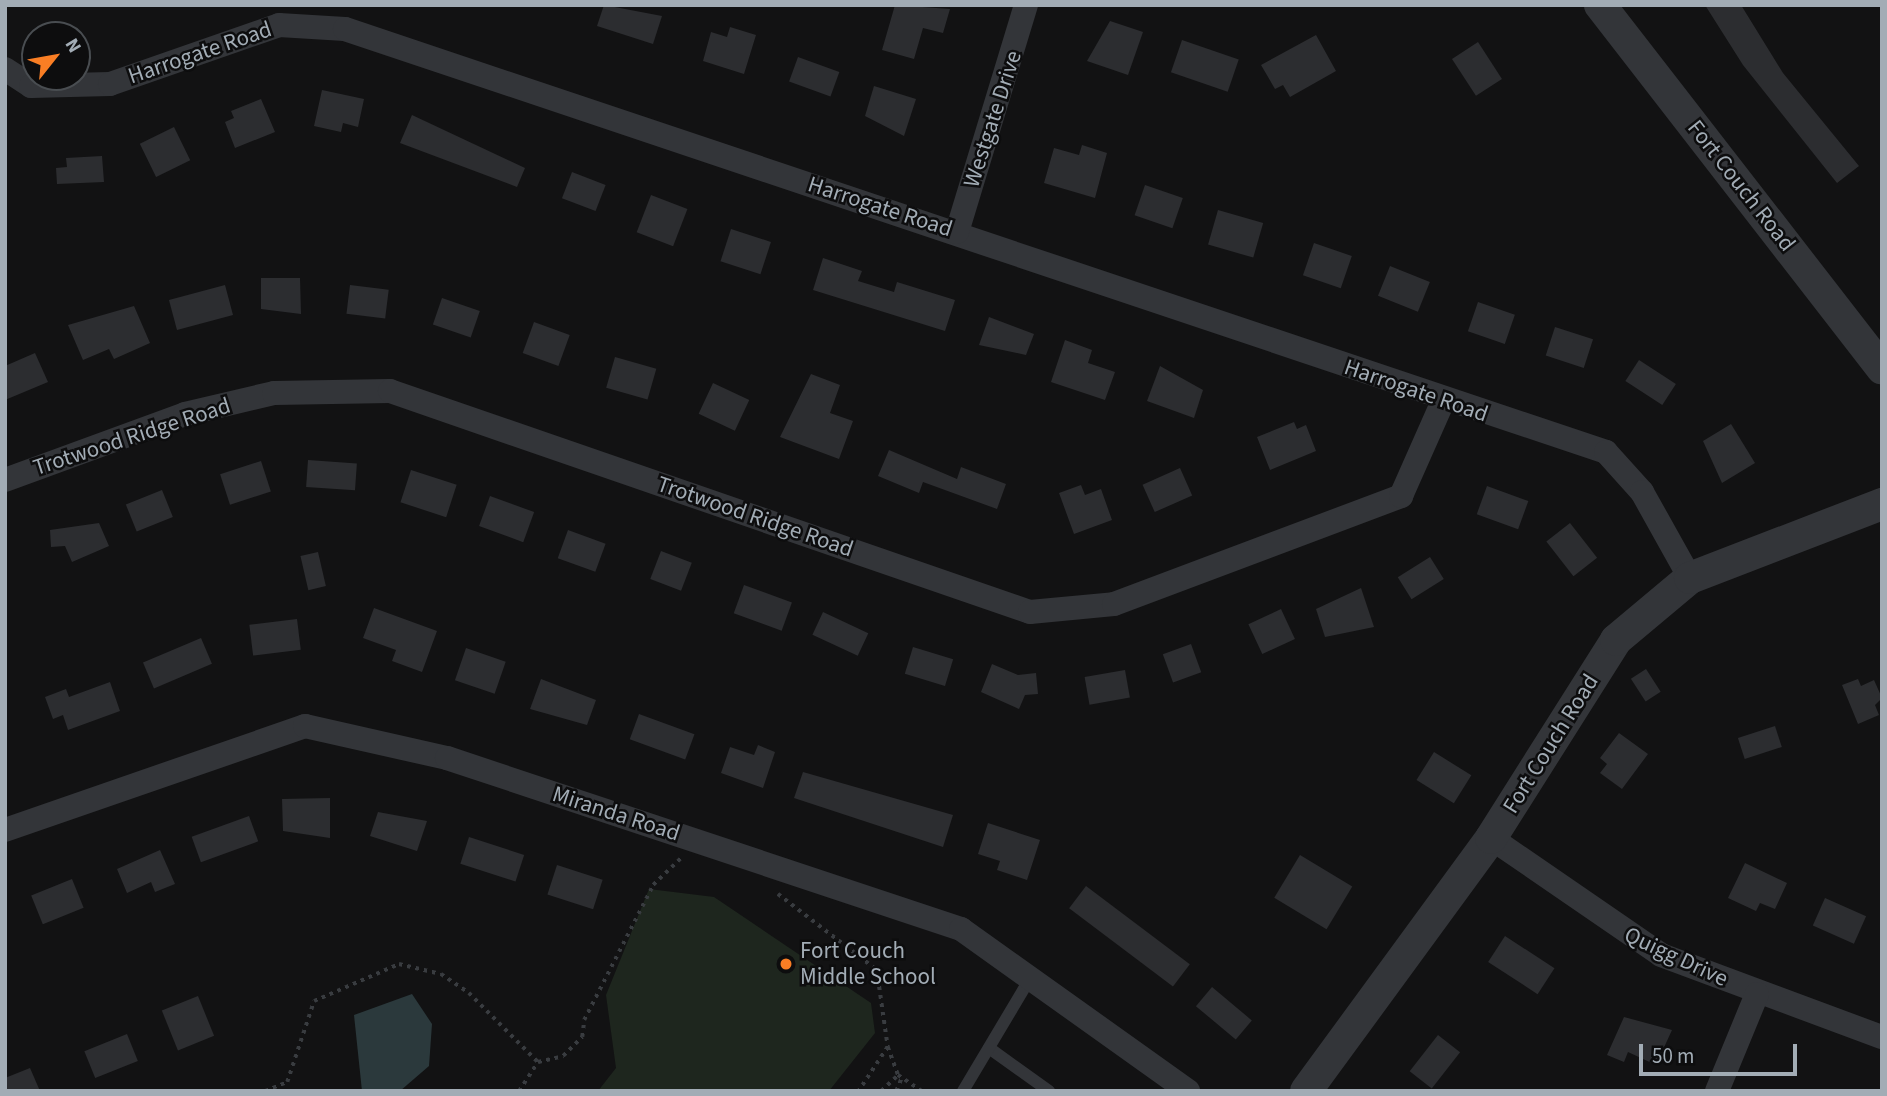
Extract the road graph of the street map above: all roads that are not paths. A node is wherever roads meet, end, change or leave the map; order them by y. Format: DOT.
graph roads {
  1 [pos="1026,5"];
  2 [pos="1601,5"];
  3 [pos="5,69"];
  4 [pos="957,232"];
  5 [pos="1882,368"];
  6 [pos="1443,401"];
  7 [pos="5,480"];
  8 [pos="1882,504"];
  9 [pos="1690,578"];
  10 [pos="5,830"];
  11 [pos="1491,838"];
  12 [pos="1031,976"];
  13 [pos="1758,994"];
  14 [pos="1882,1037"];
  15 [pos="989,1048"];
  16 [pos="1030,1078"];
  17 [pos="963,1091"];
  18 [pos="1022,1091"];
  19 [pos="1049,1091"];
  20 [pos="1188,1091"];
  21 [pos="1306,1091"];
  22 [pos="1717,1091"];
  1 -- 4 [label="street, Westgate Drive"];
  2 -- 5 [label="street, Fort Couch Road"];
  3 -- 4 [label="street, Harrogate Road"];
  4 -- 6 [label="street, Harrogate Road"];
  6 -- 7 [label="street, Trotwood Ridge Road"];
  6 -- 9 [label="street, Harrogate Road"];
  8 -- 9 [label="street, Fort Couch Road"];
  9 -- 11 [label="street, Fort Couch Road"];
  10 -- 12 [label="street, Miranda Road"];
  11 -- 13 [label="street, Quigg Drive"];
  11 -- 21 [label="street, Fort Couch Road"];
  12 -- 15 [label="lane"];
  12 -- 20 [label="street, Miranda Road"];
  13 -- 14 [label="street, Quigg Drive"];
  13 -- 22 [label="street"];
  15 -- 16 [label="lane"];
  15 -- 17 [label="lane"];
  16 -- 18 [label="lane"];
  16 -- 19 [label="lane"];
}
